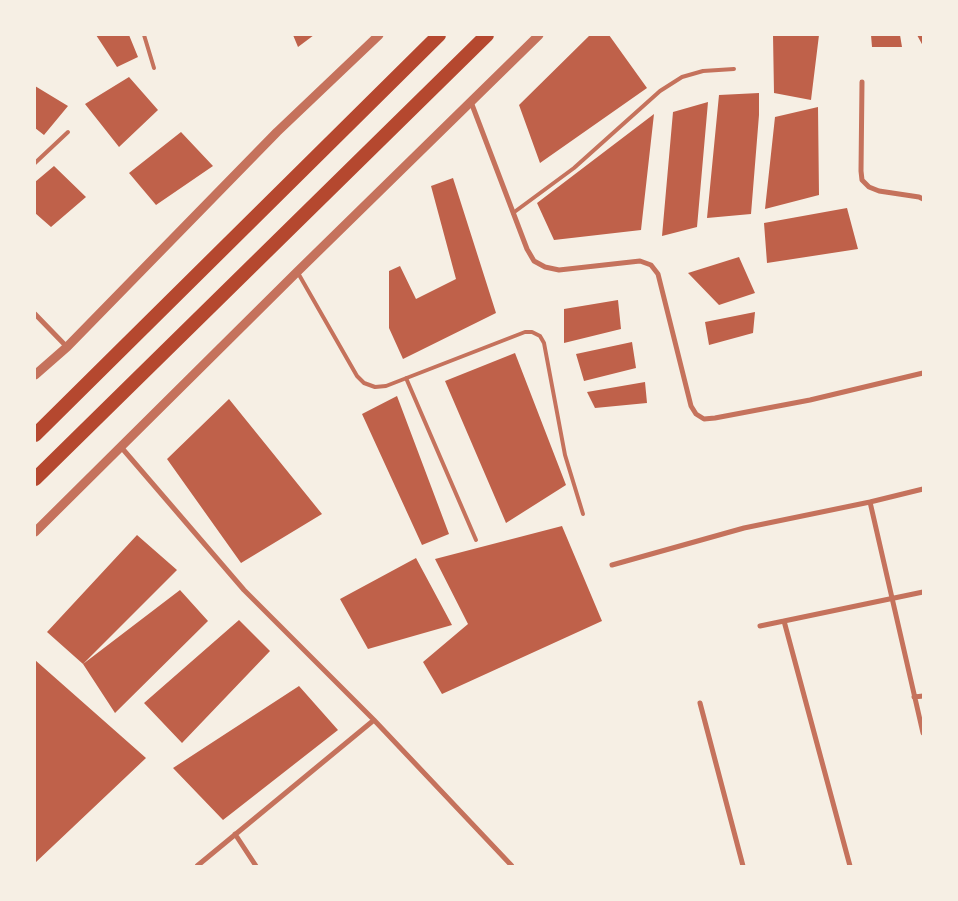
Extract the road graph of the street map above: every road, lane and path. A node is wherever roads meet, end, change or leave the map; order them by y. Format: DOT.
graph roads {
  1 [pos="144,35"];
  2 [pos="379,35"];
  3 [pos="439,35"];
  4 [pos="487,35"];
  5 [pos="539,35"];
  6 [pos="154,68"];
  7 [pos="734,68"];
  8 [pos="862,82"];
  9 [pos="471,102"];
  10 [pos="68,132"];
  11 [pos="35,163"];
  12 [pos="923,199"];
  13 [pos="513,214"];
  14 [pos="297,272"];
  15 [pos="35,314"];
  16 [pos="67,347"];
  17 [pos="923,373"];
  18 [pos="35,375"];
  19 [pos="406,378"];
  20 [pos="35,435"];
  21 [pos="121,447"];
  22 [pos="35,480"];
  23 [pos="923,489"];
  24 [pos="870,502"];
  25 [pos="583,514"];
  26 [pos="35,532"];
  27 [pos="476,540"];
  28 [pos="612,565"];
  29 [pos="923,592"];
  30 [pos="891,599"];
  31 [pos="784,621"];
  32 [pos="760,626"];
  33 [pos="923,696"];
  34 [pos="914,697"];
  35 [pos="700,703"];
  36 [pos="374,720"];
  37 [pos="923,733"];
  38 [pos="235,834"];
  39 [pos="197,866"];
  40 [pos="256,866"];
  41 [pos="512,866"];
  42 [pos="743,866"];
  43 [pos="850,866"];
  1 -- 6 [label="lane"];
  2 -- 16 [label="street"];
  3 -- 20 [label="highway"];
  4 -- 22 [label="highway"];
  5 -- 9 [label="street"];
  7 -- 13 [label="lane"];
  8 -- 12 [label="street"];
  9 -- 13 [label="street"];
  9 -- 14 [label="street"];
  10 -- 11 [label="lane"];
  13 -- 17 [label="street"];
  14 -- 19 [label="lane"];
  14 -- 21 [label="street"];
  15 -- 16 [label="street"];
  16 -- 18 [label="street"];
  19 -- 25 [label="lane"];
  19 -- 27 [label="lane"];
  21 -- 26 [label="street"];
  21 -- 36 [label="street"];
  23 -- 24 [label="street"];
  24 -- 28 [label="street"];
  24 -- 30 [label="street"];
  29 -- 30 [label="street"];
  30 -- 31 [label="street"];
  30 -- 34 [label="street"];
  31 -- 32 [label="street"];
  31 -- 43 [label="street"];
  33 -- 34 [label="street"];
  34 -- 37 [label="street"];
  35 -- 42 [label="street"];
  36 -- 38 [label="street"];
  36 -- 41 [label="street"];
  38 -- 39 [label="street"];
  38 -- 40 [label="street"];
}
